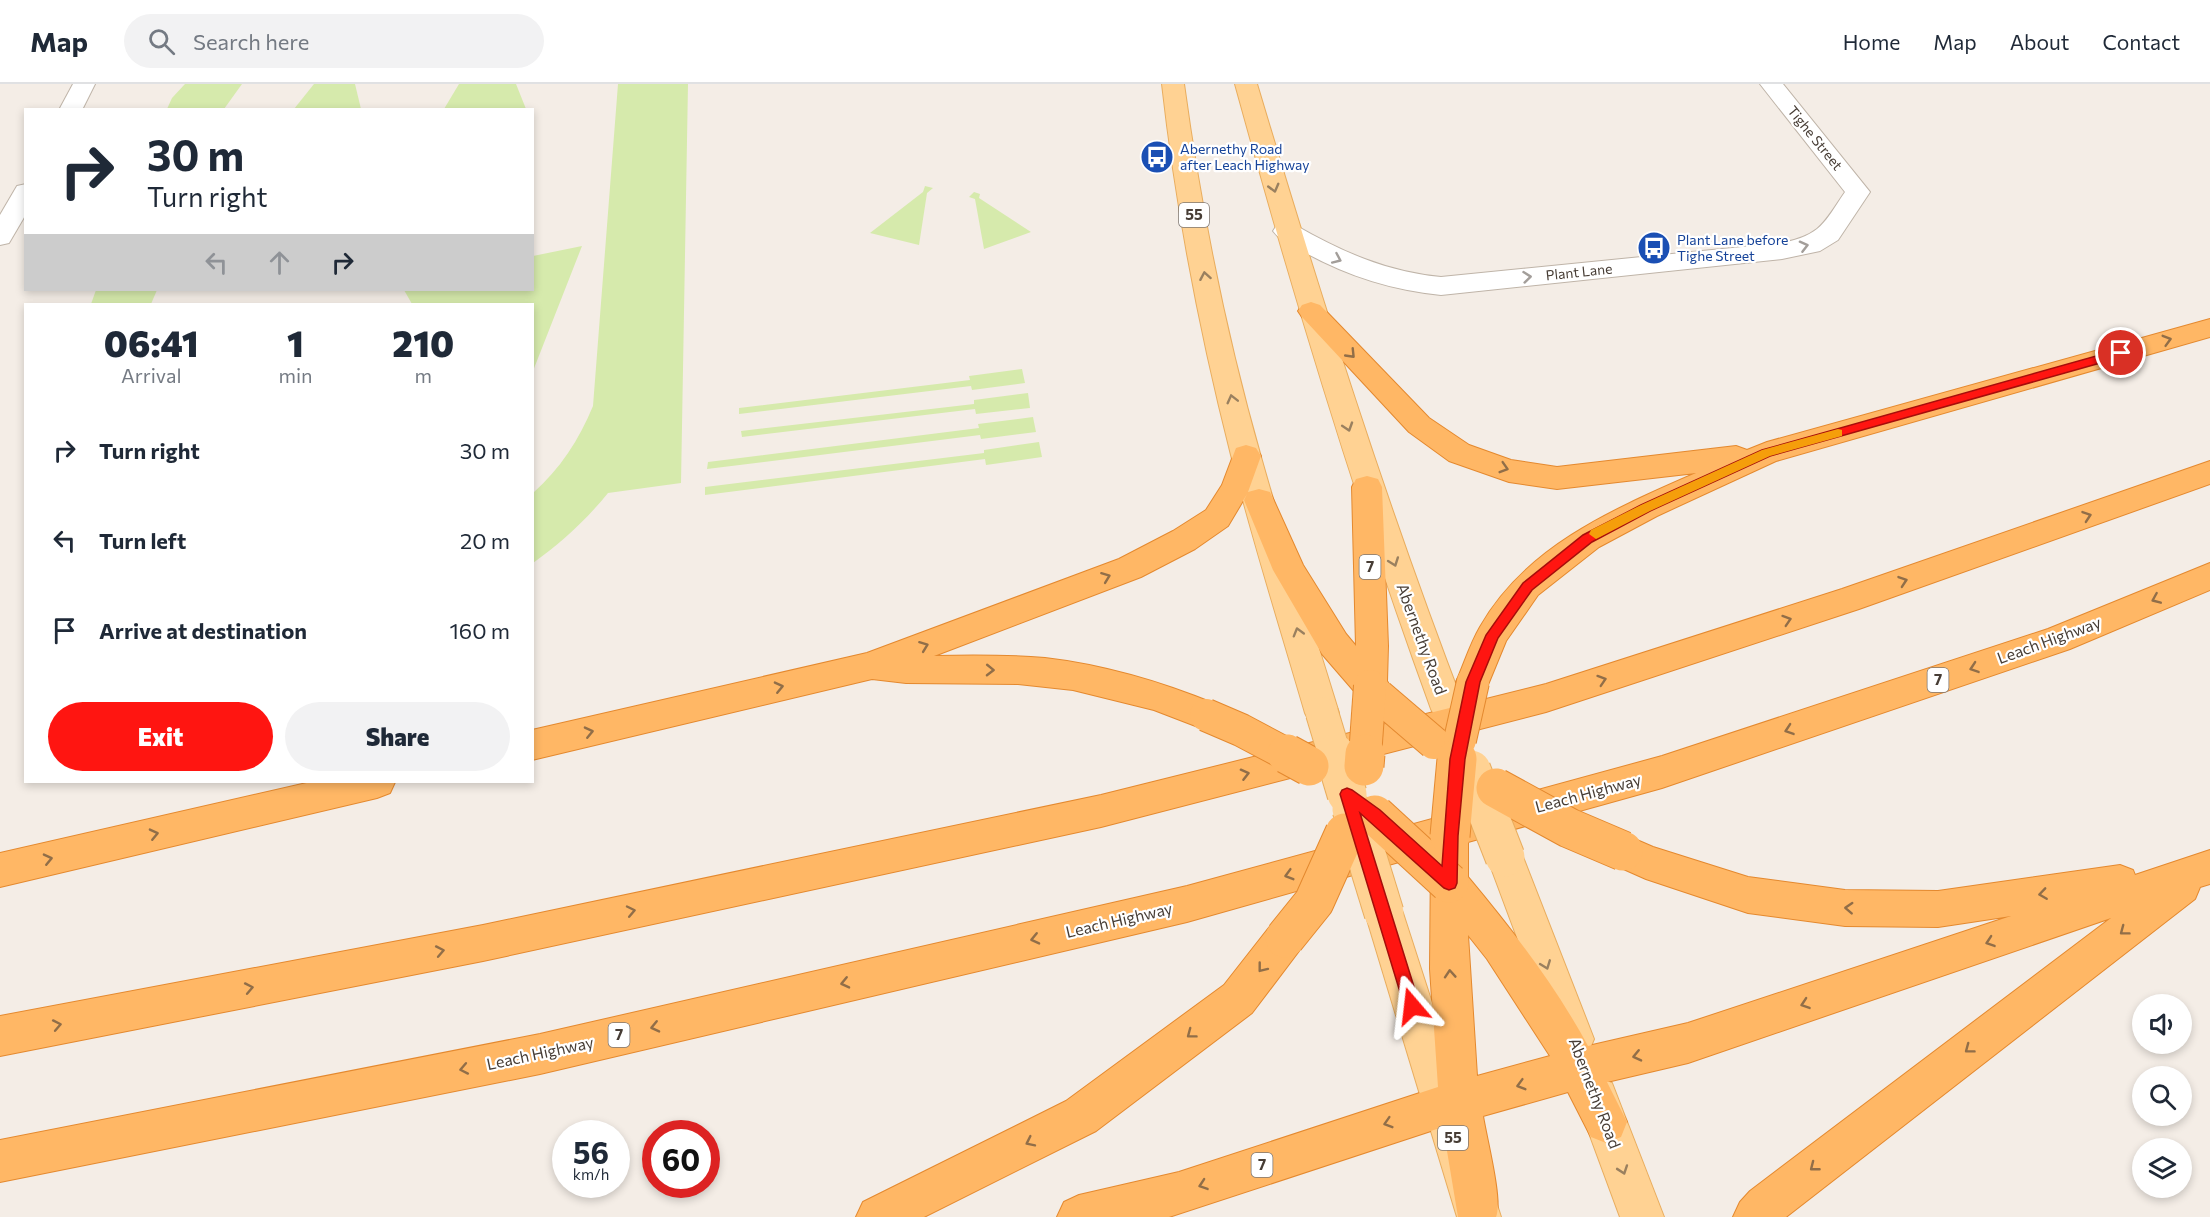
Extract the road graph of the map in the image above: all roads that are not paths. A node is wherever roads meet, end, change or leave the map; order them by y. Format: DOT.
graph roads {
  1 [pos="84,84"];
  2 [pos="1173,84"];
  3 [pos="1246,84"];
  4 [pos="1771,84"];
  5 [pos="71,108"];
  6 [pos="1858,192"];
  7 [pos="24,195"];
  8 [pos="1286,231"];
  9 [pos="0,237"];
  10 [pos="1311,311"];
  11 [pos="2210,328"];
  12 [pos="1767,453"];
  13 [pos="1246,456"];
  14 [pos="2210,472"];
  15 [pos="1367,487"];
  16 [pos="1259,500"];
  17 [pos="2210,576"];
  18 [pos="869,666"];
  19 [pos="1367,679"];
  20 [pos="534,745"];
  21 [pos="1462,754"];
  22 [pos="373,783"];
  23 [pos="1351,801"];
  24 [pos="2207,868"];
  25 [pos="0,870"];
  26 [pos="1452,891"];
  27 [pos="0,1036"];
  28 [pos="1582,1068"];
  29 [pos="1452,1104"];
  30 [pos="1606,1122"];
  31 [pos="0,1161"];
  32 [pos="1478,1214"];
  33 [pos="878,1217"];
  34 [pos="1079,1217"];
  35 [pos="1642,1217"];
  36 [pos="1755,1217"];
  1 -- 5 [label="street"];
  13 -- 2 [label="main road, 55, one-way"];
  3 -- 8 [label="main road, Abernethy Road, one-way"];
  4 -- 6 [label="street, Tighe Street"];
  8 -- 6 [label="street, Plant Lane, one-way"];
  7 -- 9 [label="street"];
  8 -- 10 [label="main road, Abernethy Road"];
  10 -- 12 [label="highway, one-way"];
  10 -- 15 [label="main road, Abernethy Road, one-way"];
  12 -- 11 [label="highway, one-way"];
  12 -- 21 [label="highway, bridge"];
  13 -- 16 [label="main road, 55"];
  18 -- 13 [label="highway, one-way"];
  27 -- 14 [label="highway, one-way"];
  15 -- 19 [label="highway, 7"];
  15 -- 21 [label="main road, Abernethy Road, one-way"];
  16 -- 19 [label="highway"];
  23 -- 16 [label="main road, 55, one-way, bridge"];
  17 -- 31 [label="highway, Leach Highway / 7, one-way"];
  20 -- 18 [label="highway, one-way"];
  18 -- 23 [label="highway, one-way, bridge"];
  19 -- 21 [label="highway, bridge"];
  19 -- 23 [label="highway, 7, bridge"];
  24 -- 21 [label="highway, one-way, bridge"];
  21 -- 26 [label="highway, bridge"];
  21 -- 28 [label="main road, Abernethy Road, one-way, bridge"];
  25 -- 22 [label="highway, one-way"];
  23 -- 26 [label="highway, bridge"];
  23 -- 29 [label="main road, 55, bridge"];
  23 -- 33 [label="highway, 7, one-way, bridge"];
  24 -- 28 [label="highway, one-way"];
  24 -- 36 [label="highway, one-way"];
  26 -- 28 [label="highway"];
  29 -- 26 [label="highway, one-way"];
  28 -- 29 [label="highway, one-way"];
  28 -- 30 [label="highway"];
  29 -- 32 [label="highway"];
  29 -- 34 [label="highway, 7, one-way"];
  30 -- 35 [label="main road, Abernethy Road, one-way"];
}
